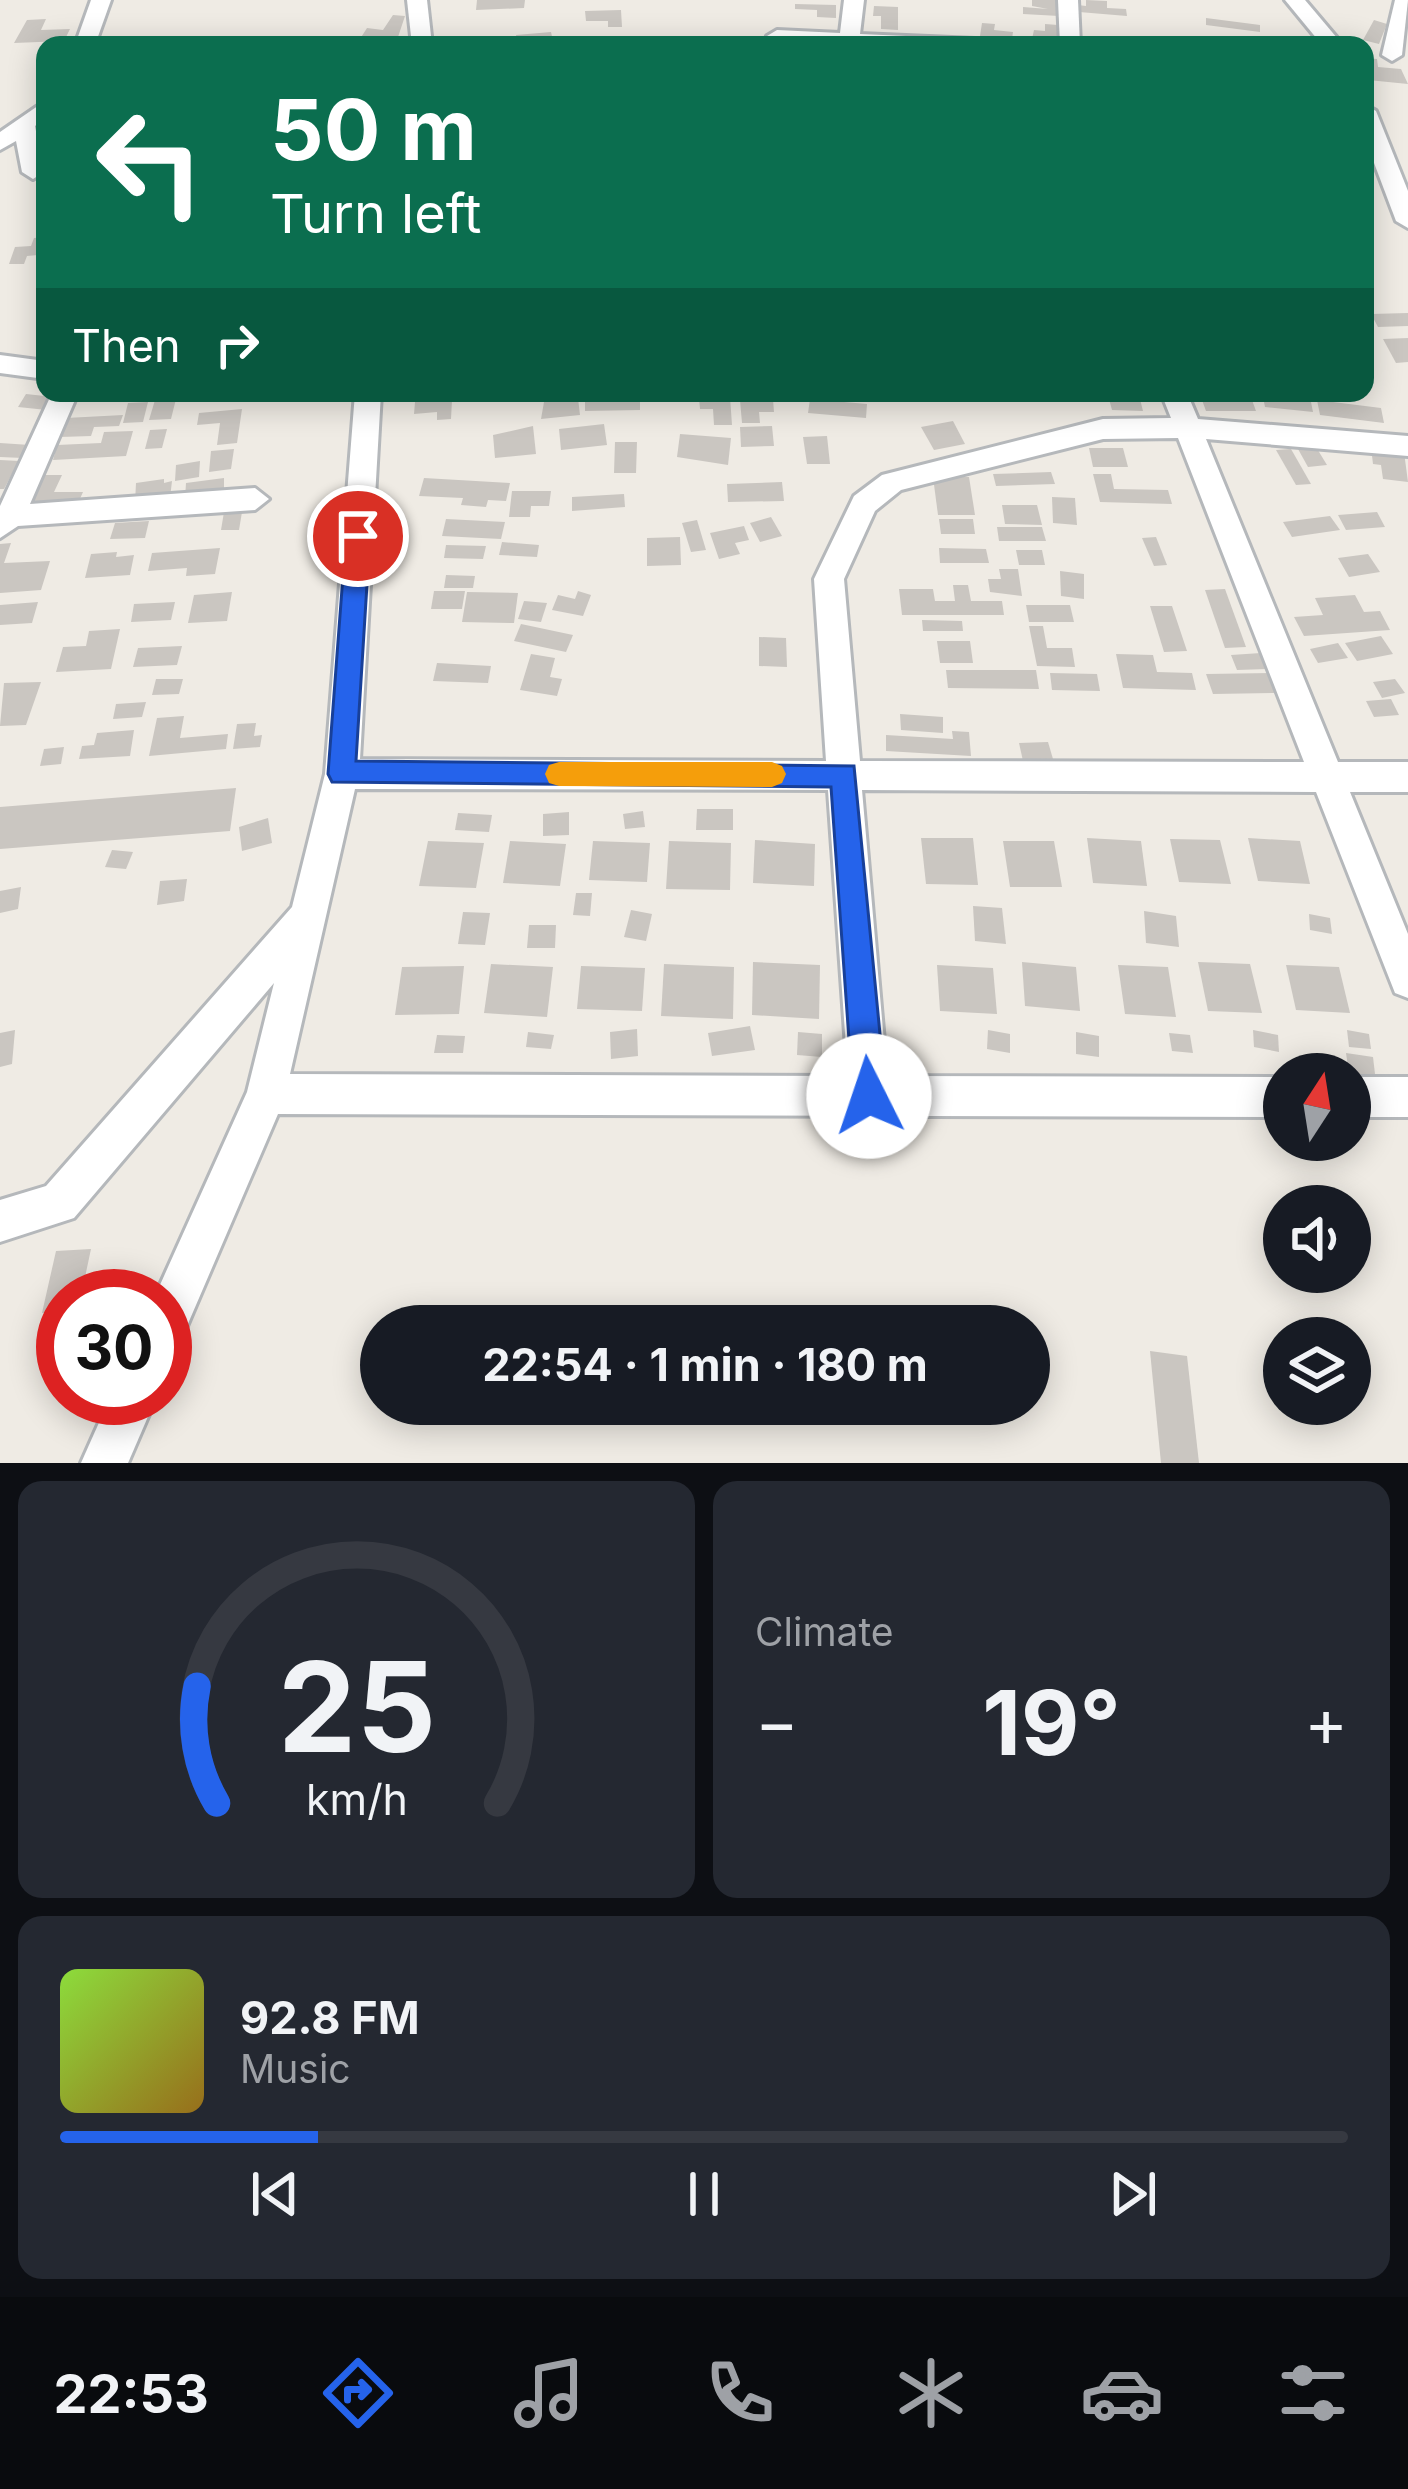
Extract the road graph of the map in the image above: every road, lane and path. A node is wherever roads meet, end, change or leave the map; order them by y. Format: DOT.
graph roads {
  1 [pos="101,0"];
  2 [pos="416,0"];
  3 [pos="854,0"];
  4 [pos="1069,0"];
  5 [pos="1295,0"];
  6 [pos="1405,0"];
  7 [pos="89,36"];
  8 [pos="421,36"];
  9 [pos="777,36"];
  10 [pos="850,36"];
  11 [pos="1070,36"];
  12 [pos="1325,36"];
  13 [pos="1400,58"];
  14 [pos="36,114"];
  15 [pos="24,124"];
  16 [pos="1374,139"];
  17 [pos="0,143"];
  18 [pos="1382,159"];
  19 [pos="1408,161"];
  20 [pos="33,172"];
  21 [pos="1406,214"];
  22 [pos="0,364"];
  23 [pos="36,369"];
  24 [pos="61,402"];
  25 [pos="367,402"];
  26 [pos="1178,402"];
  27 [pos="1188,428"];
  28 [pos="1408,446"];
  29 [pos="255,499"];
  30 [pos="5,522"];
  31 [pos="342,774"];
  32 [pos="844,775"];
  33 [pos="1330,777"];
  34 [pos="1408,777"];
  35 [pos="308,915"];
  36 [pos="1408,980"];
  37 [pos="266,1094"];
  38 [pos="869,1096"];
  39 [pos="1263,1097"];
  40 [pos="1371,1097"];
  41 [pos="1408,1097"];
  42 [pos="0,1221"];
  43 [pos="189,1269"];
  44 [pos="121,1425"];
  45 [pos="104,1463"];
  1 -- 7 [label="street"];
  2 -- 8 [label="street"];
  3 -- 10 [label="street"];
  4 -- 11 [label="street"];
  5 -- 12 [label="street"];
  6 -- 13 [label="street"];
  9 -- 10 [label="street"];
  14 -- 15 [label="street"];
  15 -- 17 [label="street"];
  15 -- 20 [label="street"];
  16 -- 18 [label="street"];
  18 -- 19 [label="street"];
  18 -- 21 [label="street"];
  22 -- 23 [label="street"];
  24 -- 30 [label="street"];
  25 -- 31 [label="street"];
  26 -- 27 [label="street"];
  27 -- 28 [label="street"];
  27 -- 32 [label="street"];
  27 -- 33 [label="street"];
  29 -- 30 [label="street"];
  31 -- 32 [label="street"];
  31 -- 35 [label="street"];
  32 -- 33 [label="street"];
  32 -- 38 [label="street"];
  33 -- 34 [label="street"];
  33 -- 36 [label="street"];
  35 -- 37 [label="street"];
  35 -- 42 [label="street"];
  37 -- 38 [label="street"];
  37 -- 43 [label="street"];
  38 -- 39 [label="street"];
  40 -- 41 [label="street"];
  44 -- 45 [label="street"];
}
